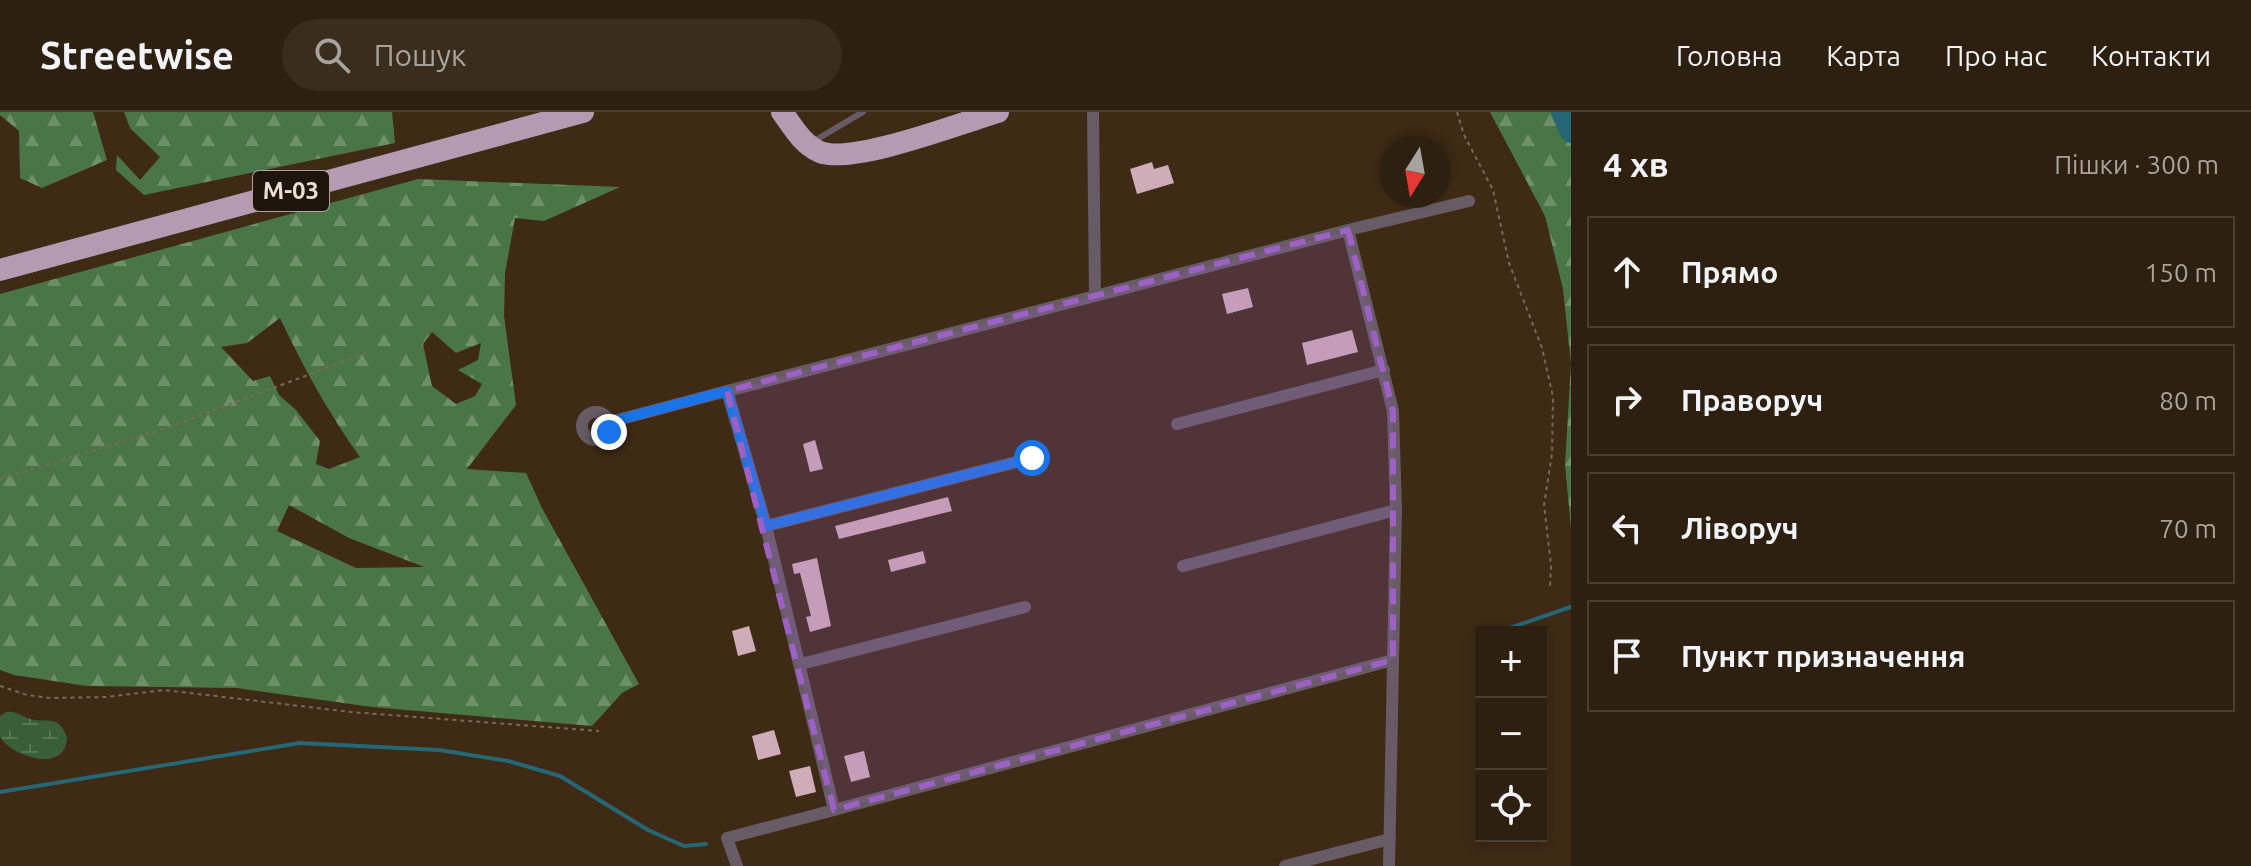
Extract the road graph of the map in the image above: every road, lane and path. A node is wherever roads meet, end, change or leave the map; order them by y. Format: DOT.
graph roads {
  1 [pos="583,112"];
  2 [pos="782,112"];
  3 [pos="863,112"];
  4 [pos="998,112"];
  5 [pos="1093,112"];
  6 [pos="1457,112"];
  7 [pos="807,144"];
  8 [pos="1469,201"];
  9 [pos="1348,230"];
  10 [pos="0,270"];
  11 [pos="1095,296"];
  12 [pos="366,353"];
  13 [pos="1384,370"];
  14 [pos="727,391"];
  15 [pos="610,422"];
  16 [pos="1177,424"];
  17 [pos="1032,458"];
  18 [pos="0,479"];
  19 [pos="1396,510"];
  20 [pos="766,526"];
  21 [pos="1183,566"];
  22 [pos="1550,588"];
  23 [pos="1025,607"];
  24 [pos="1393,660"];
  25 [pos="801,664"];
  26 [pos="0,686"];
  27 [pos="599,731"];
  28 [pos="834,810"];
  29 [pos="1390,839"];
  30 [pos="737,866"];
  31 [pos="1285,866"];
  32 [pos="1389,866"];
  1 -- 10 [label="highway, М-03"];
  2 -- 7 [label="highway"];
  3 -- 7 [label="lane"];
  4 -- 7 [label="highway"];
  5 -- 11 [label="street"];
  6 -- 22 [label="path"];
  8 -- 9 [label="street"];
  9 -- 11 [label="street"];
  9 -- 13 [label="street"];
  11 -- 14 [label="street"];
  12 -- 18 [label="path"];
  13 -- 16 [label="street"];
  13 -- 19 [label="street"];
  14 -- 15 [label="street"];
  14 -- 20 [label="street"];
  17 -- 20 [label="street"];
  19 -- 21 [label="street"];
  19 -- 24 [label="street"];
  20 -- 25 [label="street"];
  23 -- 25 [label="street"];
  24 -- 28 [label="street"];
  24 -- 29 [label="street"];
  25 -- 28 [label="street"];
  26 -- 27 [label="path"];
  28 -- 30 [label="street"];
  29 -- 31 [label="street"];
  29 -- 32 [label="street"];
}
